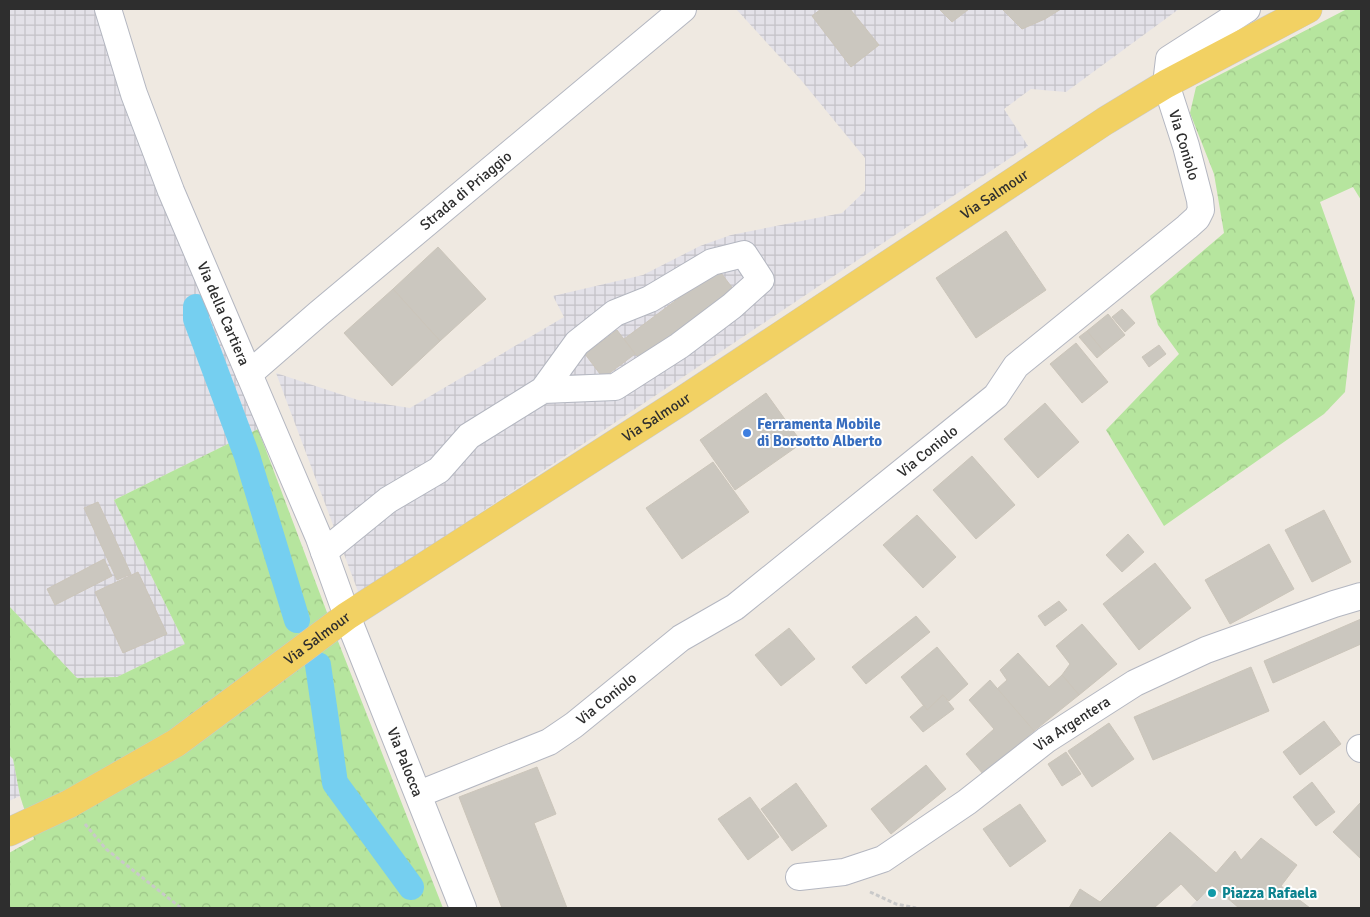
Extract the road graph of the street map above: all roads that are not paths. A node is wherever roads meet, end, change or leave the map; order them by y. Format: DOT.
graph roads {
  1 [pos="108,9"];
  2 [pos="683,9"];
  3 [pos="1247,9"];
  4 [pos="1308,9"];
  5 [pos="1166,84"];
  6 [pos="249,374"];
  7 [pos="542,390"];
  8 [pos="324,552"];
  9 [pos="1361,596"];
  10 [pos="347,616"];
  11 [pos="418,794"];
  12 [pos="9,832"];
  13 [pos="799,878"];
  14 [pos="462,908"];
  1 -- 6 [label="street, Via della Cartiera"];
  2 -- 6 [label="street, Strada di Priaggio"];
  3 -- 5 [label="street, Via Coniolo"];
  4 -- 5 [label="main road, Via Salmour"];
  5 -- 10 [label="main road, Via Salmour"];
  5 -- 11 [label="street, Via Coniolo"];
  6 -- 8 [label="street, Via della Cartiera"];
  7 -- 7 [label="street"];
  7 -- 8 [label="street"];
  8 -- 10 [label="street, Via della Cartiera"];
  9 -- 13 [label="street, Via Argentera"];
  10 -- 11 [label="street, Via Palocca"];
  10 -- 12 [label="main road, Via Salmour"];
  11 -- 14 [label="street, Via Palocca"];
}
